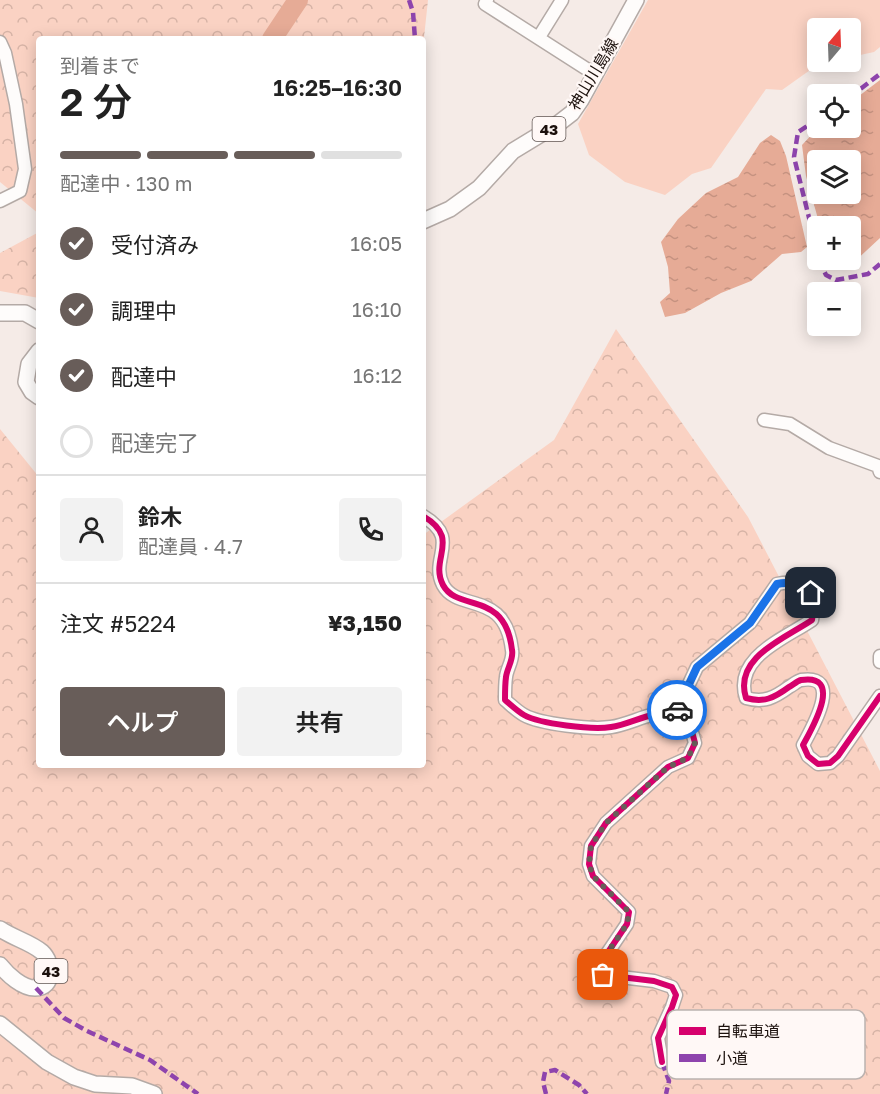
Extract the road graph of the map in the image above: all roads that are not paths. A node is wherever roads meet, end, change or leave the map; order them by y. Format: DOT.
graph roads {
  1 [pos="562,0"];
  2 [pos="636,0"];
  3 [pos="484,1"];
  4 [pos="539,38"];
  5 [pos="0,42"];
  6 [pos="596,75"];
  7 [pos="0,201"];
  8 [pos="426,220"];
  9 [pos="0,313"];
  10 [pos="36,319"];
  11 [pos="36,355"];
  12 [pos="36,394"];
  13 [pos="764,420"];
  14 [pos="880,472"];
  15 [pos="426,518"];
  16 [pos="880,656"];
  17 [pos="880,662"];
  18 [pos="880,696"];
  19 [pos="675,714"];
  20 [pos="0,929"];
  21 [pos="0,965"];
  22 [pos="671,1010"];
  23 [pos="667,1019"];
  24 [pos="0,1024"];
  25 [pos="662,1062"];
  26 [pos="154,1094"];
  1 -- 4 [label="street"];
  2 -- 6 [label="main road, 神山川島線 / 43"];
  3 -- 4 [label="street"];
  4 -- 6 [label="street"];
  5 -- 7 [label="street"];
  6 -- 8 [label="main road, 神山川島線 / 43"];
  9 -- 10 [label="main road"];
  11 -- 12 [label="main road"];
  13 -- 14 [label="street"];
  15 -- 19 [label="street"];
  16 -- 17 [label="street"];
  18 -- 19 [label="street"];
  19 -- 22 [label="street"];
  20 -- 21 [label="main road, 43"];
  23 -- 25 [label="street"];
  24 -- 26 [label="main road"];
}
